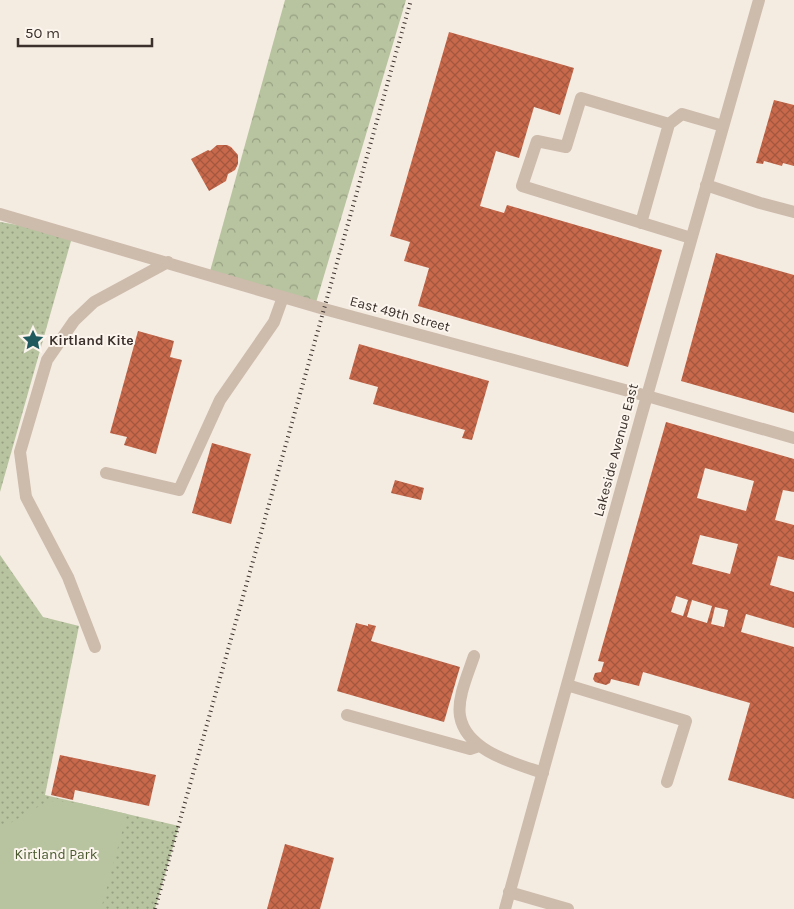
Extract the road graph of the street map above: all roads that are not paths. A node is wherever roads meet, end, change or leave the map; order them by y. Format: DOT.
graph roads {
  1 [pos="759,0"];
  2 [pos="669,124"];
  3 [pos="723,126"];
  4 [pos="706,185"];
  5 [pos="794,212"];
  6 [pos="0,214"];
  7 [pos="641,223"];
  8 [pos="691,238"];
  9 [pos="168,262"];
  10 [pos="283,297"];
  11 [pos="647,396"];
  12 [pos="794,438"];
  13 [pos="106,473"];
  14 [pos="95,646"];
  15 [pos="474,656"];
  16 [pos="567,685"];
  17 [pos="348,715"];
  18 [pos="479,746"];
  19 [pos="542,773"];
  20 [pos="667,782"];
  21 [pos="510,892"];
  22 [pos="505,909"];
  23 [pos="568,909"];
  1 -- 3 [label="street, Lakeside Avenue East"];
  2 -- 3 [label="street"];
  2 -- 7 [label="street"];
  2 -- 7 [label="street"];
  3 -- 4 [label="street, Lakeside Avenue East"];
  4 -- 5 [label="street"];
  4 -- 8 [label="street, Lakeside Avenue East"];
  6 -- 9 [label="street, East 49th Street"];
  7 -- 8 [label="street"];
  8 -- 11 [label="street, Lakeside Avenue East"];
  9 -- 10 [label="street, East 49th Street"];
  9 -- 14 [label="street"];
  10 -- 11 [label="street, East 49th Street"];
  10 -- 13 [label="street"];
  11 -- 12 [label="street, East 49th Street"];
  11 -- 16 [label="street, Lakeside Avenue East"];
  15 -- 18 [label="street"];
  16 -- 19 [label="street, Lakeside Avenue East"];
  16 -- 20 [label="street"];
  17 -- 18 [label="street"];
  18 -- 19 [label="street"];
  19 -- 21 [label="street, Lakeside Avenue East"];
  21 -- 22 [label="street, Lakeside Avenue East"];
  21 -- 23 [label="street"];
}
